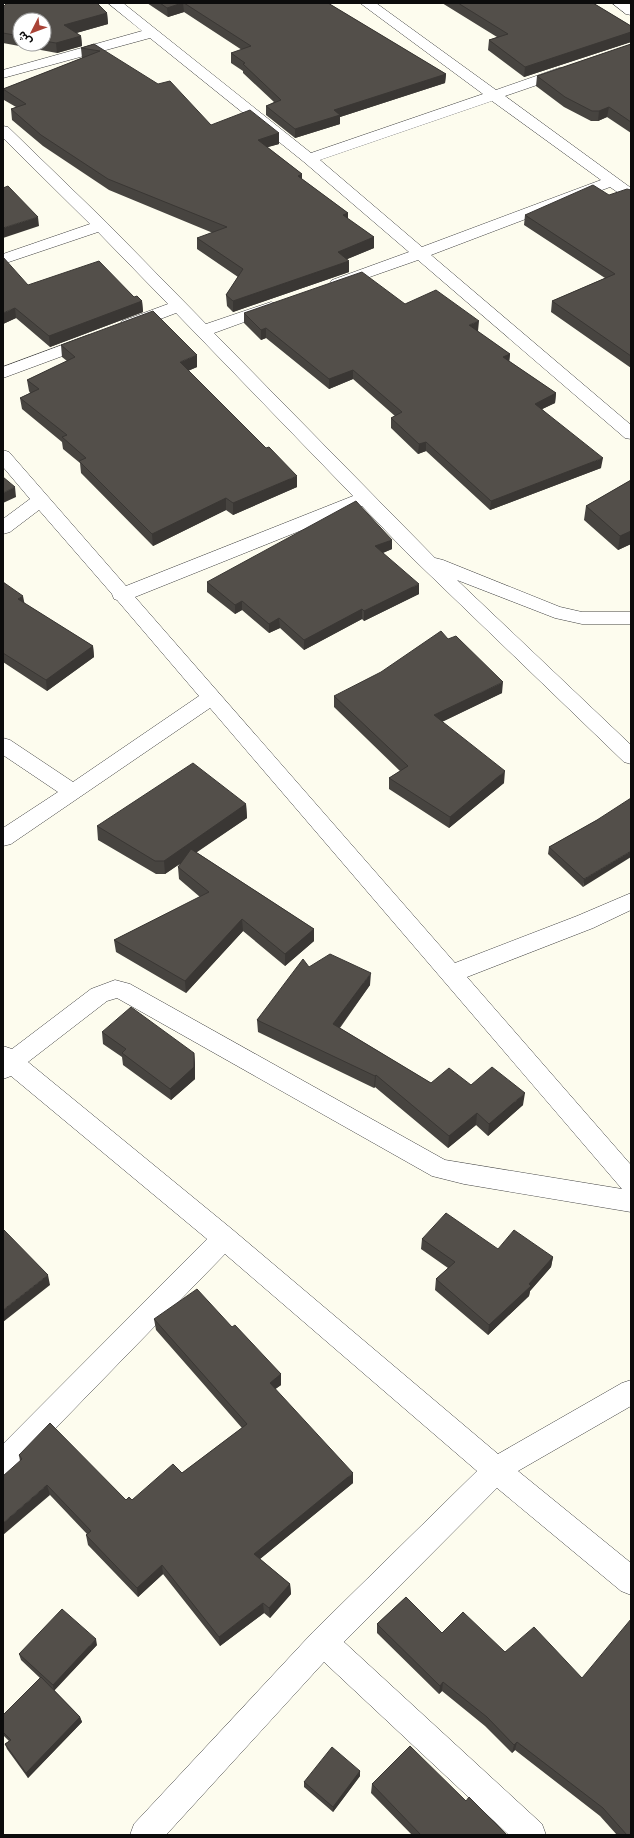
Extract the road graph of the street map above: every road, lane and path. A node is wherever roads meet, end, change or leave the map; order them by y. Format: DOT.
graph roads {
  1 [pos="115,3"];
  2 [pos="367,3"];
  3 [pos="619,3"];
  4 [pos="631,11"];
  5 [pos="151,33"];
  6 [pos="573,67"];
  7 [pos="3,74"];
  8 [pos="494,95"];
  9 [pos="3,130"];
  10 [pos="309,159"];
  11 [pos="612,180"];
  12 [pos="631,195"];
  13 [pos="101,226"];
  14 [pos="419,254"];
  15 [pos="3,259"];
  16 [pos="322,289"];
  17 [pos="285,302"];
  18 [pos="178,306"];
  19 [pos="202,331"];
  20 [pos="3,373"];
  21 [pos="631,434"];
  22 [pos="3,456"];
  23 [pos="365,498"];
  24 [pos="41,500"];
  25 [pos="3,528"];
  26 [pos="424,559"];
  27 [pos="121,595"];
  28 [pos="631,618"];
  29 [pos="212,697"];
  30 [pos="3,746"];
  31 [pos="631,757"];
  32 [pos="73,792"];
  33 [pos="3,838"];
  34 [pos="631,901"];
  35 [pos="451,974"];
  36 [pos="6,1062"];
  37 [pos="631,1182"];
  38 [pos="631,1201"];
  39 [pos="224,1238"];
  40 [pos="631,1392"];
  41 [pos="3,1463"];
  42 [pos="496,1470"];
  43 [pos="631,1581"];
  44 [pos="323,1642"];
  45 [pos="145,1835"];
  46 [pos="532,1835"];
  1 -- 5 [label="street"];
  2 -- 8 [label="street"];
  3 -- 4 [label="street"];
  5 -- 7 [label="street"];
  5 -- 10 [label="street"];
  6 -- 8 [label="street"];
  8 -- 10 [label="street"];
  8 -- 11 [label="street"];
  9 -- 13 [label="street"];
  10 -- 14 [label="street"];
  11 -- 12 [label="street"];
  11 -- 14 [label="street"];
  13 -- 15 [label="street"];
  13 -- 18 [label="street"];
  14 -- 16 [label="street"];
  14 -- 21 [label="street"];
  17 -- 19 [label="street"];
  18 -- 19 [label="street"];
  18 -- 20 [label="street"];
  19 -- 23 [label="street"];
  22 -- 24 [label="street"];
  23 -- 26 [label="street"];
  23 -- 27 [label="street"];
  24 -- 25 [label="street"];
  24 -- 27 [label="street"];
  26 -- 28 [label="street"];
  26 -- 31 [label="street"];
  27 -- 29 [label="street"];
  29 -- 32 [label="street"];
  29 -- 35 [label="street"];
  30 -- 32 [label="street"];
  32 -- 33 [label="street"];
  34 -- 35 [label="street"];
  35 -- 37 [label="street"];
  36 -- 38 [label="street"];
  36 -- 39 [label="street"];
  39 -- 41 [label="street"];
  39 -- 42 [label="street"];
  40 -- 42 [label="street"];
  42 -- 43 [label="street"];
  42 -- 44 [label="street"];
  44 -- 45 [label="street"];
  44 -- 46 [label="street"];
}
